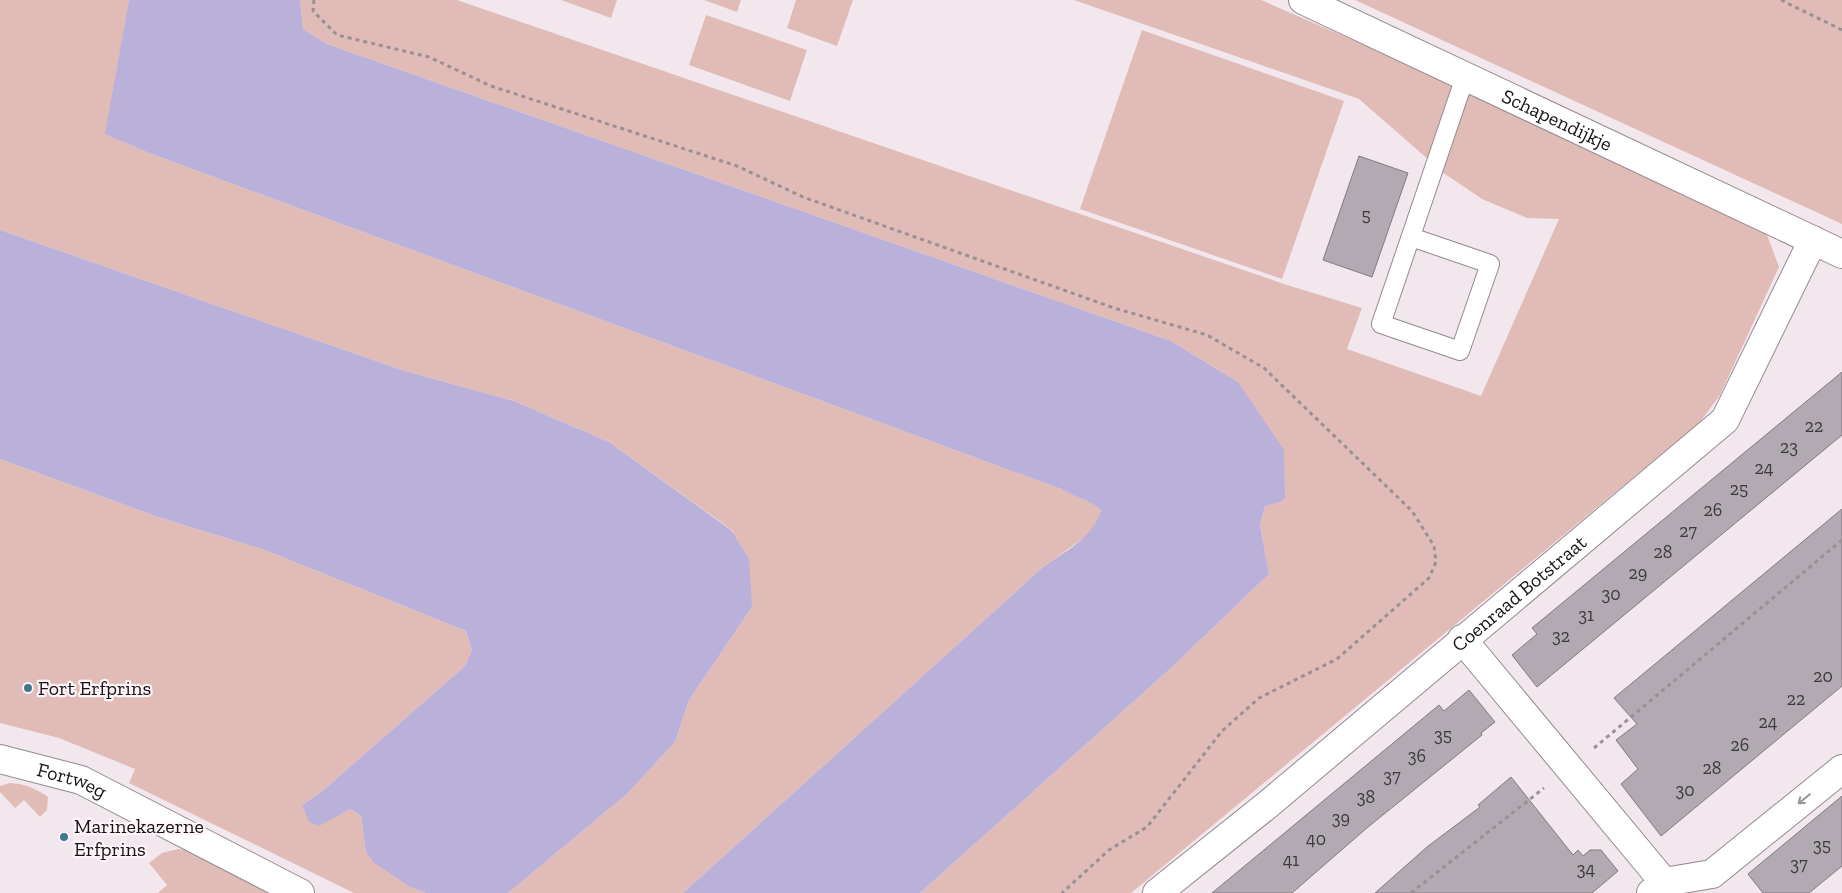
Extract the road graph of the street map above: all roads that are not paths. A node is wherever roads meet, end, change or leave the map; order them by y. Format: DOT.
graph roads {
  1 [pos="1302,0"];
  2 [pos="1465,77"];
  3 [pos="1410,237"];
  4 [pos="1813,240"];
  5 [pos="1842,254"];
  6 [pos="1462,639"];
  7 [pos="0,759"];
  8 [pos="1842,768"];
  9 [pos="1658,887"];
  10 [pos="1163,891"];
  11 [pos="300,893"];
  1 -- 2 [label="street, Schapendijkje"];
  2 -- 3 [label="lane"];
  2 -- 4 [label="street, Schapendijkje"];
  3 -- 3 [label="lane"];
  4 -- 5 [label="street, Schapendijkje"];
  4 -- 6 [label="street, Coenraad Botstraat"];
  6 -- 9 [label="street"];
  6 -- 10 [label="street, Coenraad Botstraat"];
  7 -- 11 [label="street, Fortweg"];
  8 -- 9 [label="street, one-way"];
}
